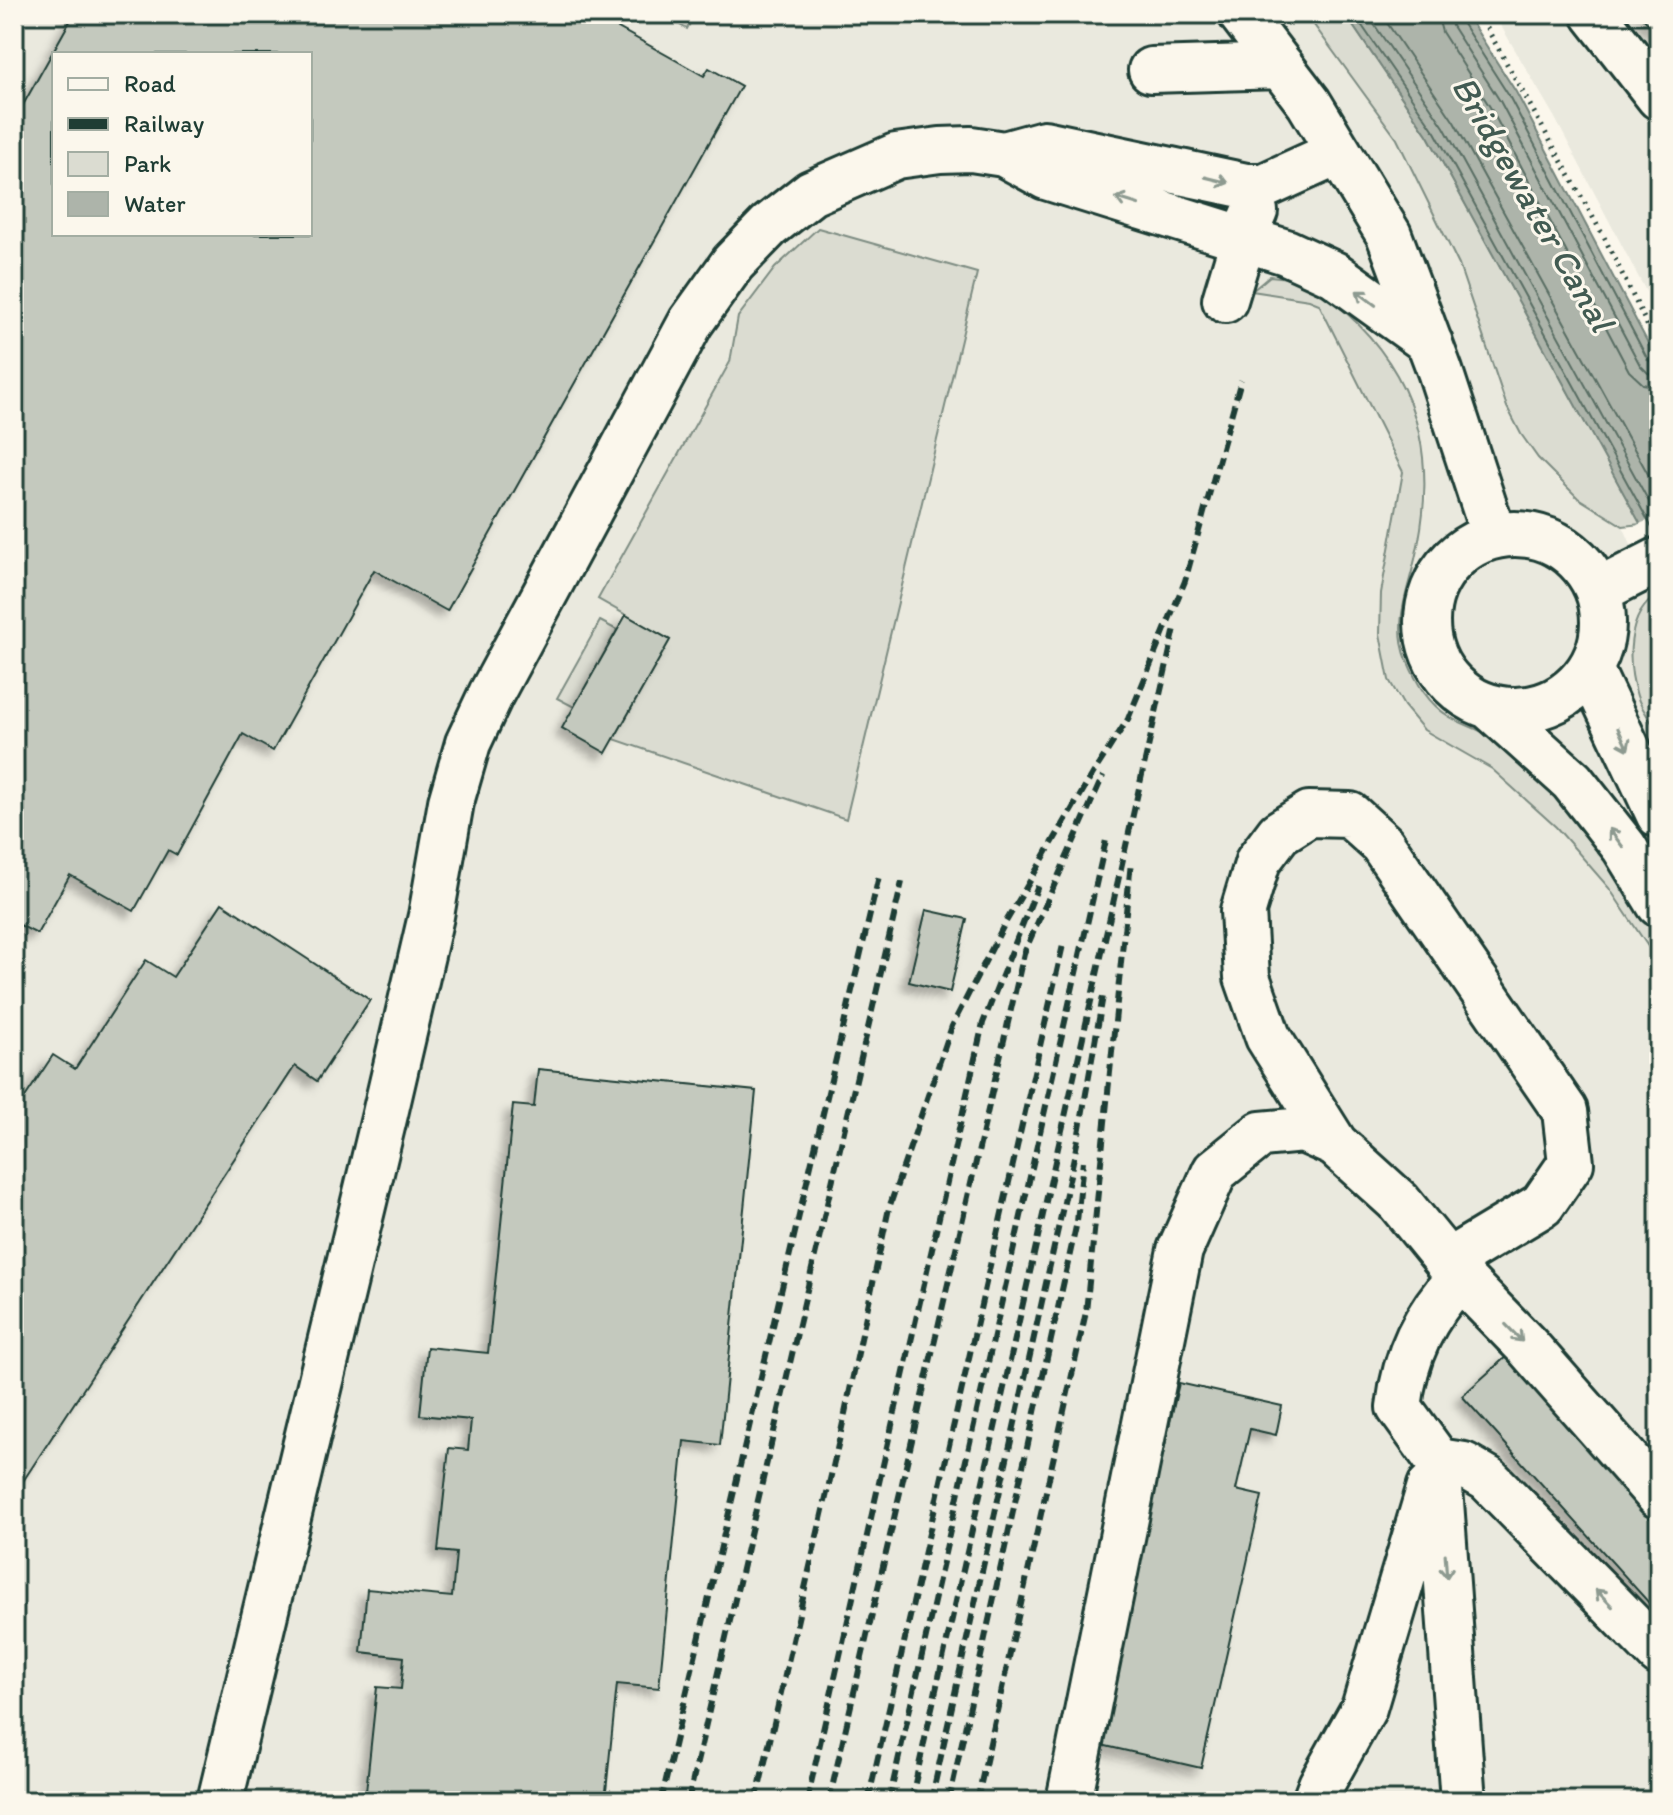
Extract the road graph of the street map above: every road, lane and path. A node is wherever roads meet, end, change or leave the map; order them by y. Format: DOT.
graph roads {
  1 [pos="1241,14"];
  2 [pos="1479,14"];
  3 [pos="1594,14"];
  4 [pos="1281,66"];
  5 [pos="1151,70"];
  6 [pos="1659,97"];
  7 [pos="1339,152"];
  8 [pos="1004,154"];
  9 [pos="1264,186"];
  10 [pos="1244,237"];
  11 [pos="1225,300"];
  12 [pos="1430,343"];
  13 [pos="1659,349"];
  14 [pos="1494,536"];
  15 [pos="1650,564"];
  16 [pos="1598,591"];
  17 [pos="1590,669"];
  18 [pos="1492,709"];
  19 [pos="1659,815"];
  20 [pos="1659,904"];
  21 [pos="1335,1144"];
  22 [pos="1454,1270"];
  23 [pos="1438,1461"];
  24 [pos="1659,1496"];
  25 [pos="1659,1653"];
  26 [pos="220,1801"];
  27 [pos="1069,1801"];
  28 [pos="1315,1801"];
  29 [pos="1463,1801"];
  1 -- 4 [label="street"];
  2 -- 13 [label="path"];
  3 -- 6 [label="street"];
  4 -- 5 [label="street"];
  4 -- 7 [label="street"];
  7 -- 9 [label="street"];
  7 -- 12 [label="street"];
  8 -- 9 [label="street, one-way"];
  10 -- 8 [label="street, one-way"];
  8 -- 26 [label="street"];
  9 -- 10 [label="street"];
  10 -- 11 [label="street"];
  12 -- 10 [label="street, one-way"];
  12 -- 14 [label="street"];
  14 -- 16 [label="street"];
  14 -- 18 [label="street"];
  15 -- 16 [label="street"];
  16 -- 17 [label="street"];
  17 -- 18 [label="street"];
  17 -- 19 [label="street, one-way"];
  20 -- 18 [label="street, one-way"];
  21 -- 22 [label="street"];
  21 -- 22 [label="street"];
  21 -- 27 [label="street"];
  22 -- 23 [label="street"];
  22 -- 24 [label="street, one-way"];
  25 -- 23 [label="street, one-way"];
  23 -- 28 [label="street"];
  23 -- 29 [label="street, one-way"];
}
